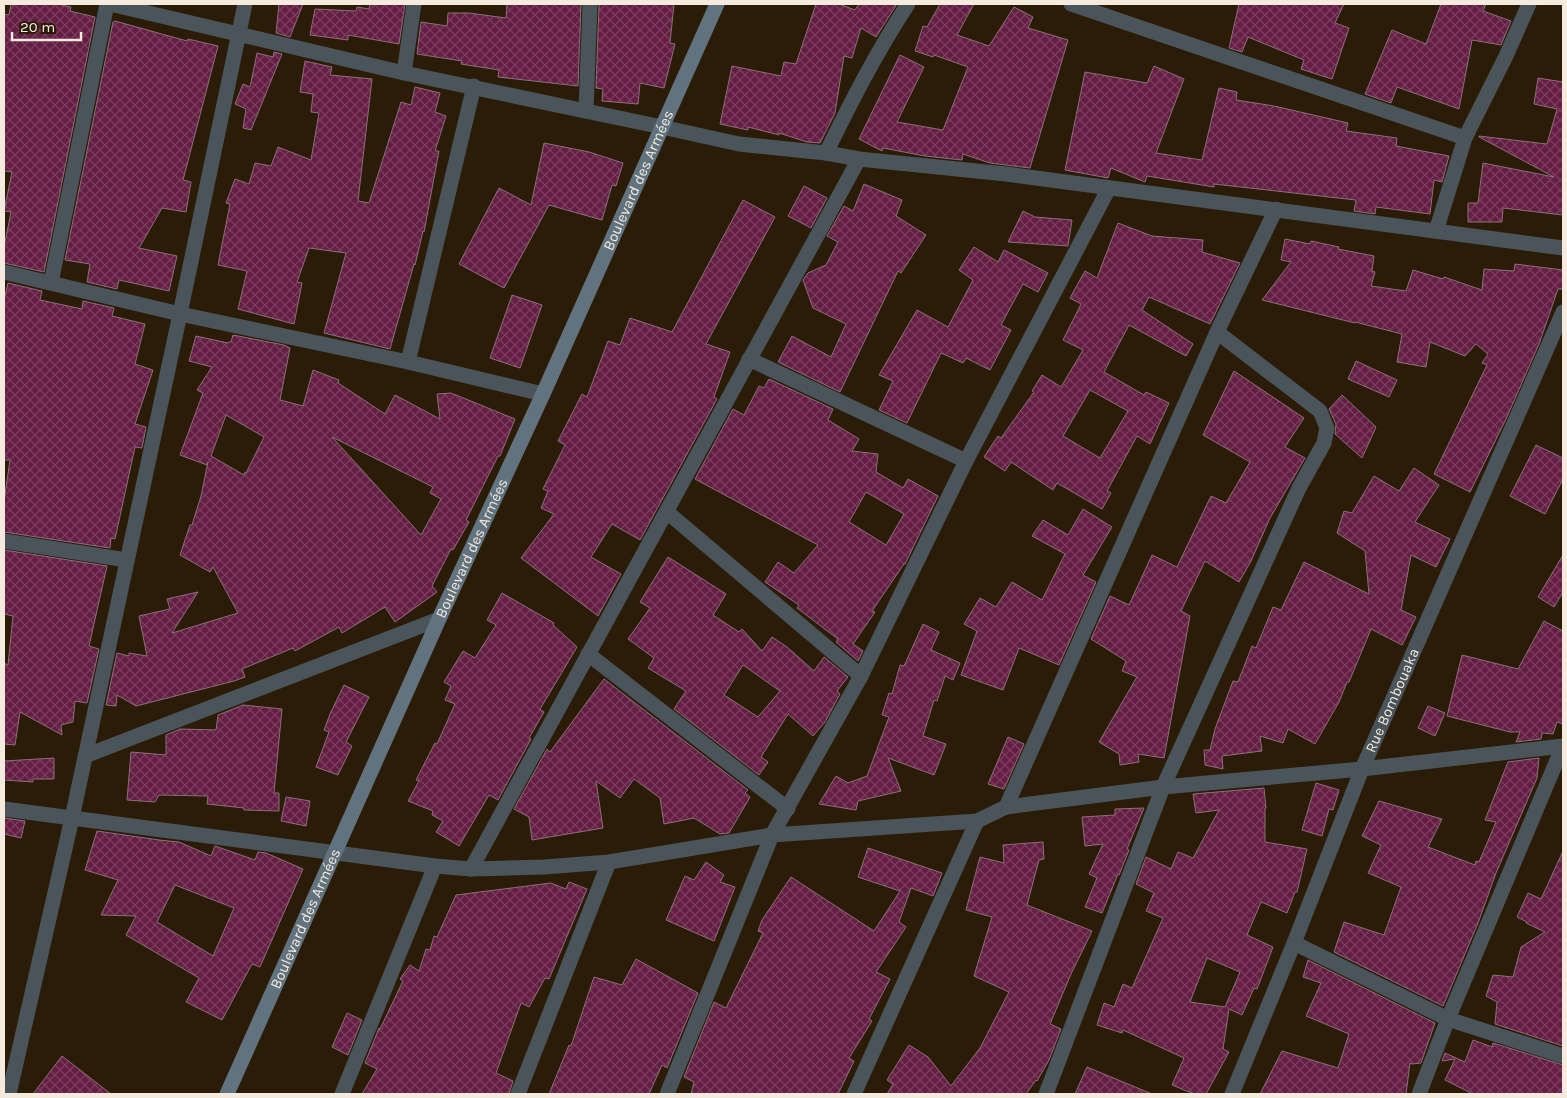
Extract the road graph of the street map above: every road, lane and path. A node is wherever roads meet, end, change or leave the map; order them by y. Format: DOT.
graph roads {
  1 [pos="108,4"];
  2 [pos="245,4"];
  3 [pos="414,4"];
  4 [pos="590,4"];
  5 [pos="717,4"];
  6 [pos="908,4"];
  7 [pos="1071,4"];
  8 [pos="1529,4"];
  9 [pos="239,33"];
  10 [pos="404,73"];
  11 [pos="474,86"];
  12 [pos="586,111"];
  13 [pos="662,127"];
  14 [pos="1465,138"];
  15 [pos="826,153"];
  16 [pos="860,159"];
  17 [pos="1110,188"];
  18 [pos="1276,208"];
  19 [pos="1436,232"];
  20 [pos="1563,248"];
  21 [pos="4,272"];
  22 [pos="51,283"];
  23 [pos="1563,312"];
  24 [pos="180,314"];
  25 [pos="1217,332"];
  26 [pos="749,359"];
  27 [pos="408,362"];
  28 [pos="543,394"];
  29 [pos="966,461"];
  30 [pos="667,512"];
  31 [pos="4,541"];
  32 [pos="127,560"];
  33 [pos="439,619"];
  34 [pos="588,654"];
  35 [pos="861,676"];
  36 [pos="1563,746"];
  37 [pos="85,756"];
  38 [pos="1362,770"];
  39 [pos="1163,788"];
  40 [pos="1006,807"];
  41 [pos="788,808"];
  42 [pos="4,809"];
  43 [pos="72,818"];
  44 [pos="977,821"];
  45 [pos="772,835"];
  46 [pos="335,854"];
  47 [pos="609,862"];
  48 [pos="435,866"];
  49 [pos="471,869"];
  50 [pos="1294,943"];
  51 [pos="1448,1019"];
  52 [pos="1563,1056"];
  53 [pos="8,1084"];
  54 [pos="23,1094"];
  55 [pos="227,1094"];
  56 [pos="342,1094"];
  57 [pos="518,1094"];
  58 [pos="667,1094"];
  59 [pos="854,1094"];
  60 [pos="1046,1094"];
  61 [pos="1232,1094"];
  62 [pos="1420,1094"];
  1 -- 9 [label="street"];
  1 -- 22 [label="street"];
  2 -- 9 [label="street"];
  3 -- 10 [label="street"];
  4 -- 12 [label="street"];
  5 -- 13 [label="main road, Boulevard des Armées"];
  6 -- 15 [label="street"];
  7 -- 14 [label="street"];
  8 -- 14 [label="street"];
  9 -- 10 [label="street"];
  9 -- 24 [label="street"];
  10 -- 11 [label="street"];
  11 -- 12 [label="street"];
  11 -- 27 [label="street"];
  12 -- 13 [label="street"];
  13 -- 15 [label="street"];
  13 -- 28 [label="main road, Boulevard des Armées"];
  14 -- 19 [label="street"];
  15 -- 16 [label="street"];
  16 -- 17 [label="street"];
  16 -- 26 [label="street"];
  17 -- 18 [label="street"];
  17 -- 29 [label="street"];
  18 -- 19 [label="street"];
  18 -- 25 [label="street"];
  19 -- 20 [label="street"];
  21 -- 22 [label="street"];
  22 -- 24 [label="street"];
  23 -- 38 [label="street, Rue Bombouaka"];
  24 -- 27 [label="street"];
  24 -- 32 [label="street"];
  25 -- 39 [label="street"];
  25 -- 40 [label="street"];
  26 -- 29 [label="street"];
  26 -- 30 [label="street"];
  27 -- 28 [label="street"];
  28 -- 33 [label="main road, Boulevard des Armées"];
  29 -- 35 [label="street"];
  30 -- 34 [label="street"];
  30 -- 35 [label="street"];
  31 -- 32 [label="street"];
  32 -- 37 [label="street"];
  33 -- 37 [label="street"];
  33 -- 46 [label="main road, Boulevard des Armées"];
  34 -- 41 [label="street"];
  34 -- 49 [label="street"];
  35 -- 41 [label="street"];
  36 -- 38 [label="street"];
  36 -- 51 [label="street"];
  37 -- 43 [label="street"];
  38 -- 39 [label="street"];
  38 -- 50 [label="street, Rue Bombouaka"];
  39 -- 40 [label="street"];
  39 -- 60 [label="street"];
  40 -- 44 [label="street"];
  41 -- 45 [label="street"];
  42 -- 43 [label="street"];
  43 -- 46 [label="street"];
  43 -- 53 [label="street"];
  44 -- 45 [label="street"];
  44 -- 59 [label="street"];
  45 -- 47 [label="street"];
  45 -- 58 [label="street"];
  46 -- 48 [label="street"];
  46 -- 55 [label="main road, Boulevard des Armées"];
  47 -- 49 [label="street"];
  47 -- 57 [label="street"];
  48 -- 49 [label="street"];
  48 -- 56 [label="street"];
  50 -- 51 [label="street"];
  50 -- 61 [label="street, Rue Bombouaka"];
  51 -- 52 [label="street"];
  51 -- 62 [label="street"];
  53 -- 54 [label="street"];
}
